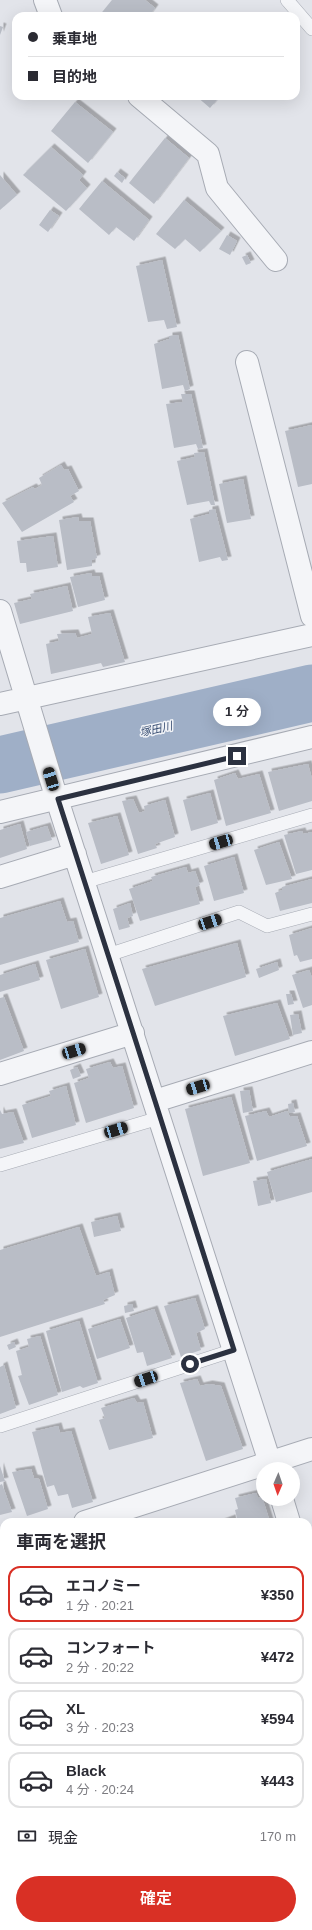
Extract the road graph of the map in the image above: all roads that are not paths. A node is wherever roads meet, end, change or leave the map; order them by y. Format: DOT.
graph roads {
  1 [pos="45,0"];
  2 [pos="287,0"];
  3 [pos="50,12"];
  4 [pos="297,12"];
  5 [pos="300,15"];
  6 [pos="312,29"];
  7 [pos="144,100"];
  8 [pos="276,260"];
  9 [pos="248,362"];
  10 [pos="0,611"];
  11 [pos="312,616"];
  12 [pos="312,635"];
  13 [pos="0,704"];
  14 [pos="28,705"];
  15 [pos="312,737"];
  16 [pos="56,796"];
  17 [pos="0,812"];
  18 [pos="312,816"];
  19 [pos="75,854"];
  20 [pos="0,877"];
  21 [pos="84,882"];
  22 [pos="312,914"];
  23 [pos="108,955"];
  24 [pos="134,1033"];
  25 [pos="312,1052"];
  26 [pos="0,1074"];
  27 [pos="157,1109"];
  28 [pos="0,1165"];
  29 [pos="234,1350"];
  30 [pos="0,1426"];
  31 [pos="312,1449"];
  32 [pos="270,1462"];
  33 [pos="281,1462"];
  34 [pos="256,1471"];
  35 [pos="284,1506"];
  36 [pos="98,1518"];
  37 [pos="288,1518"];
  1 -- 3 [label="street"];
  2 -- 4 [label="lane"];
  5 -- 6 [label="lane"];
  7 -- 8 [label="street"];
  9 -- 11 [label="street"];
  10 -- 14 [label="street"];
  12 -- 14 [label="street"];
  13 -- 14 [label="street"];
  14 -- 16 [label="street"];
  15 -- 16 [label="street"];
  16 -- 17 [label="street"];
  16 -- 19 [label="street"];
  18 -- 21 [label="lane"];
  19 -- 20 [label="street"];
  19 -- 21 [label="street"];
  21 -- 23 [label="street"];
  22 -- 23 [label="lane"];
  23 -- 24 [label="street"];
  24 -- 26 [label="street"];
  24 -- 27 [label="street"];
  25 -- 27 [label="street"];
  27 -- 28 [label="lane"];
  27 -- 29 [label="street"];
  29 -- 30 [label="lane"];
  29 -- 32 [label="street"];
  31 -- 33 [label="street"];
  34 -- 36 [label="street"];
  35 -- 37 [label="street"];
}
